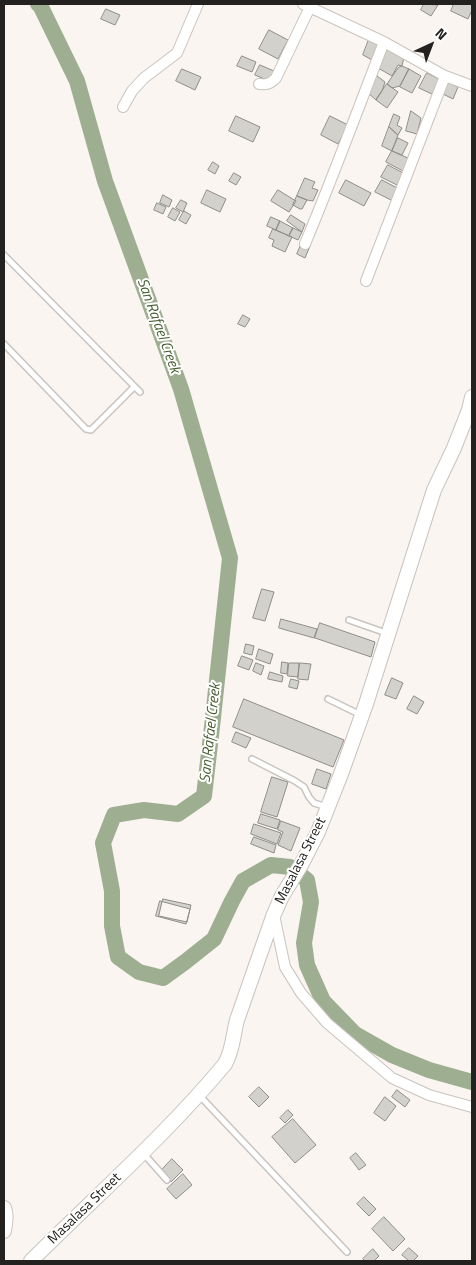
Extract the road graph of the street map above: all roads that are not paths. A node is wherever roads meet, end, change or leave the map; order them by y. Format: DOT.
graph roads {
  1 [pos="198,4"];
  2 [pos="306,5"];
  3 [pos="384,42"];
  4 [pos="445,76"];
  5 [pos="259,84"];
  6 [pos="472,86"];
  7 [pos="123,106"];
  8 [pos="305,244"];
  9 [pos="4,255"];
  10 [pos="366,281"];
  11 [pos="4,344"];
  12 [pos="134,387"];
  13 [pos="140,392"];
  14 [pos="472,397"];
  15 [pos="349,620"];
  16 [pos="388,634"];
  17 [pos="328,699"];
  18 [pos="362,715"];
  19 [pos="252,759"];
  20 [pos="328,808"];
  21 [pos="274,914"];
  22 [pos="198,1094"];
  23 [pos="472,1107"];
  24 [pos="142,1152"];
  25 [pos="167,1180"];
  26 [pos="4,1208"];
  27 [pos="4,1231"];
  28 [pos="347,1252"];
  29 [pos="31,1261"];
  1 -- 7 [label="street"];
  2 -- 3 [label="street"];
  2 -- 5 [label="street"];
  3 -- 4 [label="street"];
  3 -- 8 [label="street"];
  4 -- 6 [label="street"];
  4 -- 10 [label="street"];
  9 -- 12 [label="lane"];
  11 -- 12 [label="lane"];
  12 -- 13 [label="lane"];
  14 -- 16 [label="street, Masalasa Street"];
  15 -- 16 [label="lane"];
  16 -- 18 [label="street, Masalasa Street"];
  17 -- 18 [label="lane"];
  18 -- 20 [label="street, Masalasa Street"];
  19 -- 20 [label="lane"];
  20 -- 21 [label="street, Masalasa Street"];
  21 -- 22 [label="street, Masalasa Street"];
  21 -- 23 [label="street"];
  22 -- 24 [label="street, Masalasa Street"];
  22 -- 28 [label="lane"];
  24 -- 25 [label="lane"];
  24 -- 29 [label="street, Masalasa Street"];
  26 -- 27 [label="street"];
}
